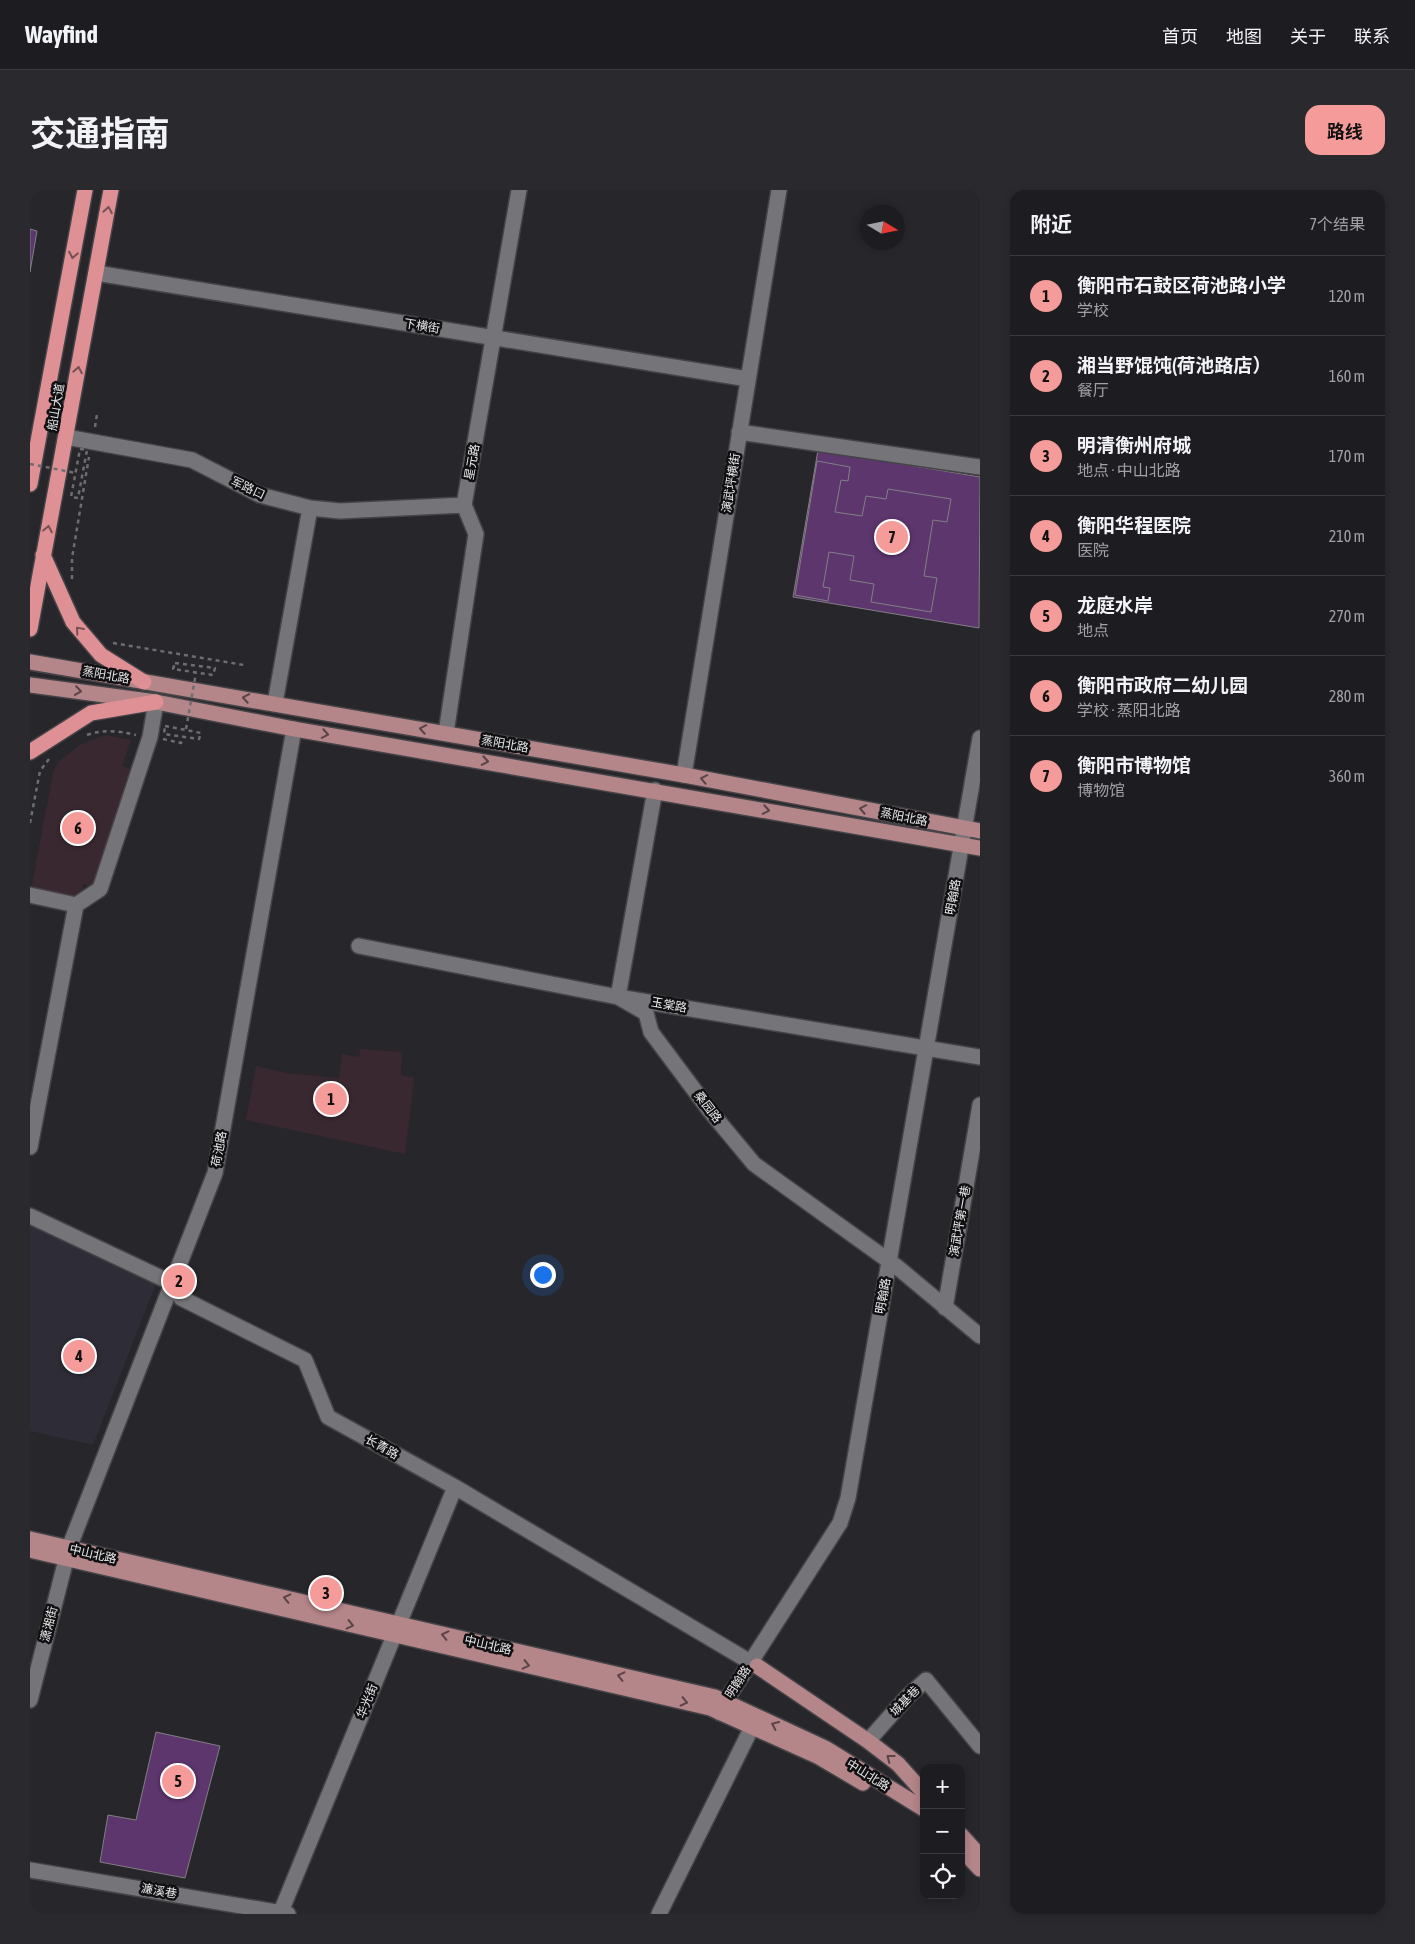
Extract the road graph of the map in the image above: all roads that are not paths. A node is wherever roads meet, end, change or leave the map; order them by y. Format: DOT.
graph roads {
  1 [pos="85,190"];
  2 [pos="111,190"];
  3 [pos="519,190"];
  4 [pos="778,190"];
  5 [pos="96,273"];
  6 [pos="494,338"];
  7 [pos="748,379"];
  8 [pos="739,432"];
  9 [pos="66,437"];
  10 [pos="980,467"];
  11 [pos="30,484"];
  12 [pos="464,505"];
  13 [pos="310,508"];
  14 [pos="43,555"];
  15 [pos="30,629"];
  16 [pos="30,662"];
  17 [pos="144,682"];
  18 [pos="30,685"];
  19 [pos="156,702"];
  20 [pos="275,703"];
  21 [pos="294,729"];
  22 [pos="446,733"];
  23 [pos="980,738"];
  24 [pos="30,752"];
  25 [pos="684,775"];
  26 [pos="980,785"];
  27 [pos="655,790"];
  28 [pos="972,830"];
  29 [pos="970,846"];
  30 [pos="30,895"];
  31 [pos="76,905"];
  32 [pos="359,946"];
  33 [pos="618,997"];
  34 [pos="930,1049"];
  35 [pos="980,1057"];
  36 [pos="980,1105"];
  37 [pos="30,1147"];
  38 [pos="30,1216"];
  39 [pos="893,1263"];
  40 [pos="172,1283"];
  41 [pos="945,1308"];
  42 [pos="980,1336"];
  43 [pos="455,1487"];
  44 [pos="30,1539"];
  45 [pos="30,1550"];
  46 [pos="67,1553"];
  47 [pos="396,1630"];
  48 [pos="754,1664"];
  49 [pos="30,1700"];
  50 [pos="726,1707"];
  51 [pos="752,1727"];
  52 [pos="868,1741"];
  53 [pos="980,1746"];
  54 [pos="920,1789"];
  55 [pos="920,1807"];
  56 [pos="920,1818"];
  57 [pos="965,1840"];
  58 [pos="965,1853"];
  59 [pos="980,1856"];
  60 [pos="980,1869"];
  61 [pos="30,1870"];
  62 [pos="283,1913"];
  63 [pos="659,1914"];
  1 -- 11 [label="highway, 船山大道, one-way"];
  5 -- 2 [label="highway, 船山大道, one-way"];
  3 -- 6 [label="street, 星元路"];
  4 -- 7 [label="street, 演武坪横街"];
  5 -- 6 [label="street, 下横街"];
  9 -- 5 [label="highway, 船山大道, one-way"];
  6 -- 7 [label="street, 下横街"];
  6 -- 12 [label="street, 星元路"];
  7 -- 8 [label="street, 演武坪横街"];
  8 -- 10 [label="street"];
  8 -- 25 [label="street, 演武坪横街"];
  9 -- 13 [label="street, 军路口"];
  14 -- 9 [label="highway, 船山大道, one-way"];
  12 -- 13 [label="street, 军路口"];
  12 -- 22 [label="street"];
  13 -- 20 [label="street"];
  14 -- 15 [label="highway, 船山大道"];
  17 -- 14 [label="highway, one-way"];
  16 -- 17 [label="main road, 蒸阳北路"];
  20 -- 17 [label="main road, 蒸阳北路, one-way"];
  18 -- 19 [label="main road, 蒸阳北路, one-way"];
  19 -- 21 [label="main road, 蒸阳北路"];
  19 -- 24 [label="highway"];
  19 -- 31 [label="street"];
  22 -- 20 [label="main road, 蒸阳北路, one-way"];
  21 -- 27 [label="main road, 蒸阳北路, one-way"];
  21 -- 40 [label="street, 荷池路"];
  22 -- 25 [label="main road, 蒸阳北路"];
  23 -- 28 [label="street, 明翰路"];
  28 -- 25 [label="main road, 蒸阳北路, one-way"];
  26 -- 28 [label="street, 明翰路"];
  27 -- 29 [label="main road, 蒸阳北路, one-way"];
  27 -- 33 [label="street"];
  28 -- 29 [label="street, 明翰路"];
  29 -- 34 [label="street, 明翰路"];
  30 -- 31 [label="street"];
  31 -- 37 [label="street"];
  32 -- 33 [label="street, 玉棠路"];
  33 -- 34 [label="street, 玉棠路"];
  33 -- 39 [label="street, 桑园路"];
  34 -- 35 [label="street, 玉棠路"];
  34 -- 39 [label="street, 明翰路"];
  36 -- 41 [label="street, 演武坪第一巷"];
  38 -- 40 [label="street, 长青路"];
  39 -- 41 [label="street, 桑园路"];
  39 -- 48 [label="street, 明翰路"];
  40 -- 43 [label="street, 长青路"];
  40 -- 46 [label="street, 荷池路"];
  41 -- 42 [label="street, 桑园路"];
  43 -- 47 [label="street, 华光街"];
  43 -- 48 [label="street, 长青路"];
  44 -- 46 [label="main road, 中山北路"];
  45 -- 46 [label="main road, 中山北路"];
  46 -- 47 [label="main road, 中山北路"];
  46 -- 49 [label="street, 潇湘街"];
  47 -- 50 [label="main road, 中山北路"];
  47 -- 62 [label="street, 华光街"];
  48 -- 50 [label="street, 明翰路"];
  48 -- 52 [label="main road, 中山北路"];
  50 -- 51 [label="main road, 中山北路"];
  55 -- 50 [label="main road, 中山北路, one-way"];
  51 -- 56 [label="main road, 中山北路"];
  51 -- 63 [label="street"];
  52 -- 53 [label="street, 城基巷"];
  54 -- 52 [label="main road, 中山北路, one-way"];
  57 -- 59 [label="main road"];
  58 -- 60 [label="main road"];
  61 -- 62 [label="street, 濂溪巷"];
}
